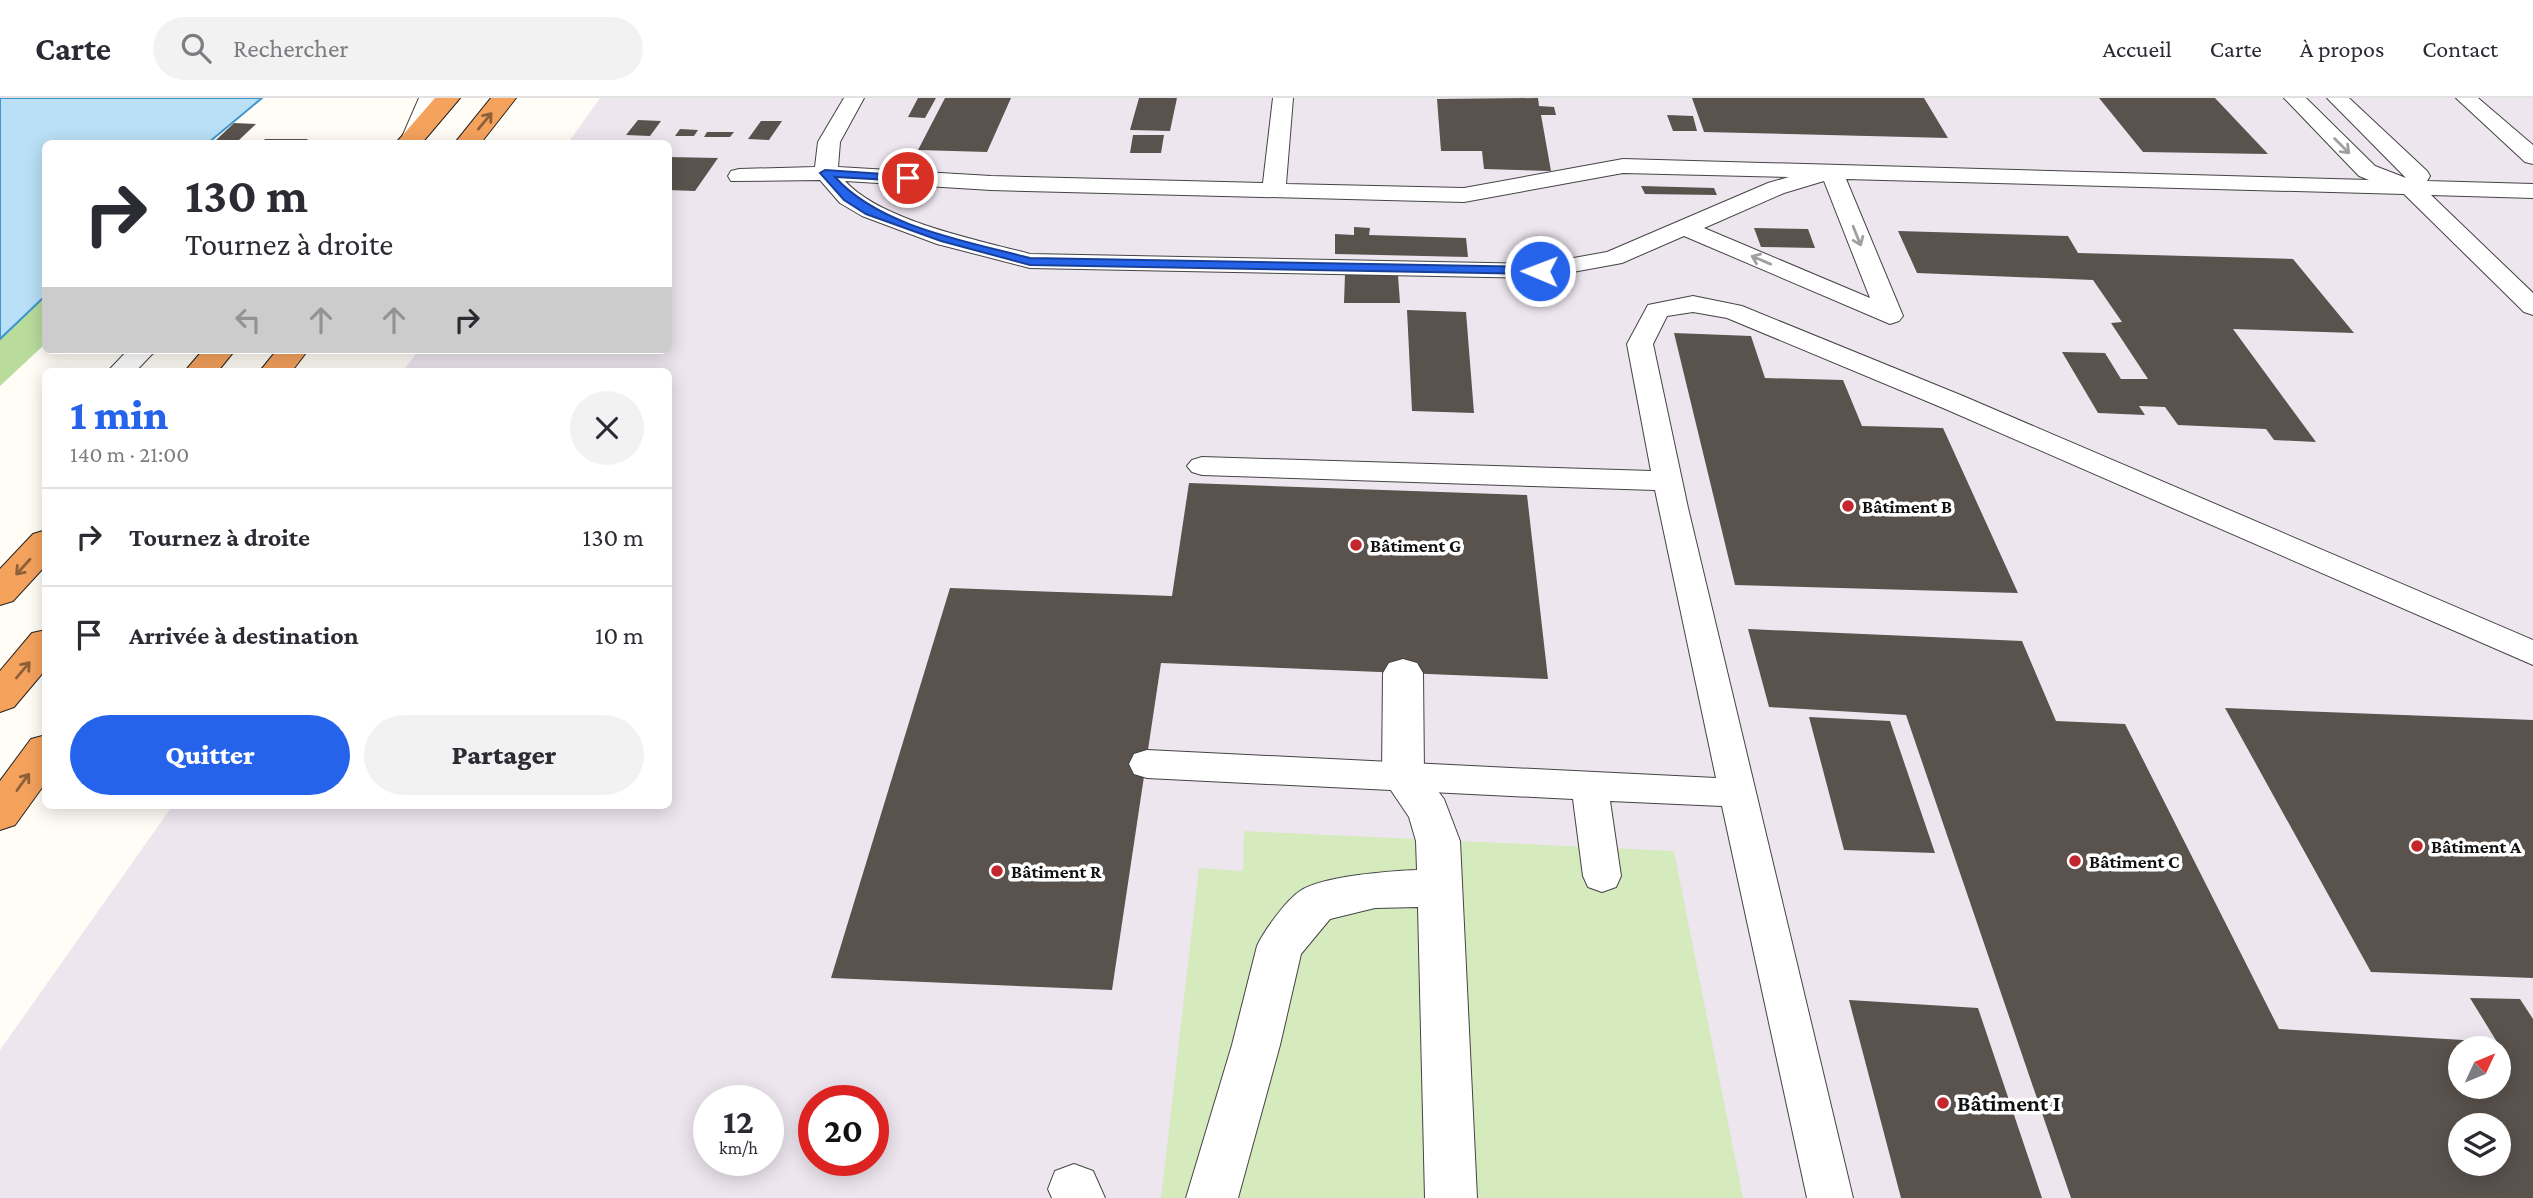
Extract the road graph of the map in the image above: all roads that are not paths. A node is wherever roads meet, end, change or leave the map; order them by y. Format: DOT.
graph roads {
  1 [pos="429,98"];
  2 [pos="449,98"];
  3 [pos="504,98"];
  4 [pos="854,98"];
  5 [pos="1283,98"];
  6 [pos="2294,98"];
  7 [pos="2337,98"];
  8 [pos="2466,98"];
  9 [pos="410,140"];
  10 [pos="469,140"];
  11 [pos="2533,156"];
  12 [pos="1832,172"];
  13 [pos="825,173"];
  14 [pos="738,176"];
  15 [pos="2410,187"];
  16 [pos="1274,190"];
  17 [pos="2533,191"];
  18 [pos="1682,227"];
  19 [pos="2533,307"];
  20 [pos="139,354"];
  21 [pos="216,354"];
  22 [pos="290,354"];
  23 [pos="124,368"];
  24 [pos="204,368"];
  25 [pos="278,368"];
  26 [pos="1202,466"];
  27 [pos="1668,481"];
  28 [pos="42,546"];
  29 [pos="0,592"];
  30 [pos="42,648"];
  31 [pos="2533,653"];
  32 [pos="1403,673"];
  33 [pos="0,696"];
  34 [pos="42,755"];
  35 [pos="1147,764"];
  36 [pos="1404,777"];
  37 [pos="1590,785"];
  38 [pos="1738,793"];
  39 [pos="0,813"];
  40 [pos="1602,876"];
  41 [pos="1440,888"];
  42 [pos="1213,1197"];
  43 [pos="1451,1198"];
  44 [pos="1830,1198"];
  1 -- 9 [label="lane"];
  2 -- 9 [label="highway"];
  10 -- 3 [label="highway, one-way"];
  4 -- 13 [label="lane"];
  5 -- 16 [label="lane"];
  6 -- 15 [label="lane, one-way"];
  7 -- 15 [label="lane"];
  8 -- 11 [label="lane"];
  12 -- 15 [label="lane"];
  12 -- 16 [label="lane"];
  12 -- 18 [label="lane"];
  12 -- 18 [label="lane, one-way"];
  13 -- 14 [label="lane"];
  13 -- 16 [label="lane"];
  13 -- 18 [label="lane"];
  15 -- 17 [label="lane"];
  15 -- 19 [label="lane"];
  20 -- 23 [label="lane"];
  21 -- 24 [label="highway"];
  22 -- 25 [label="highway"];
  26 -- 27 [label="lane"];
  27 -- 31 [label="lane"];
  27 -- 38 [label="lane"];
  28 -- 29 [label="highway, one-way"];
  33 -- 30 [label="highway, one-way"];
  32 -- 36 [label="street"];
  39 -- 34 [label="highway, one-way"];
  35 -- 36 [label="lane"];
  36 -- 37 [label="lane"];
  36 -- 41 [label="street"];
  37 -- 38 [label="lane"];
  37 -- 40 [label="lane"];
  38 -- 44 [label="lane"];
  41 -- 42 [label="street"];
  41 -- 43 [label="street"];
}
